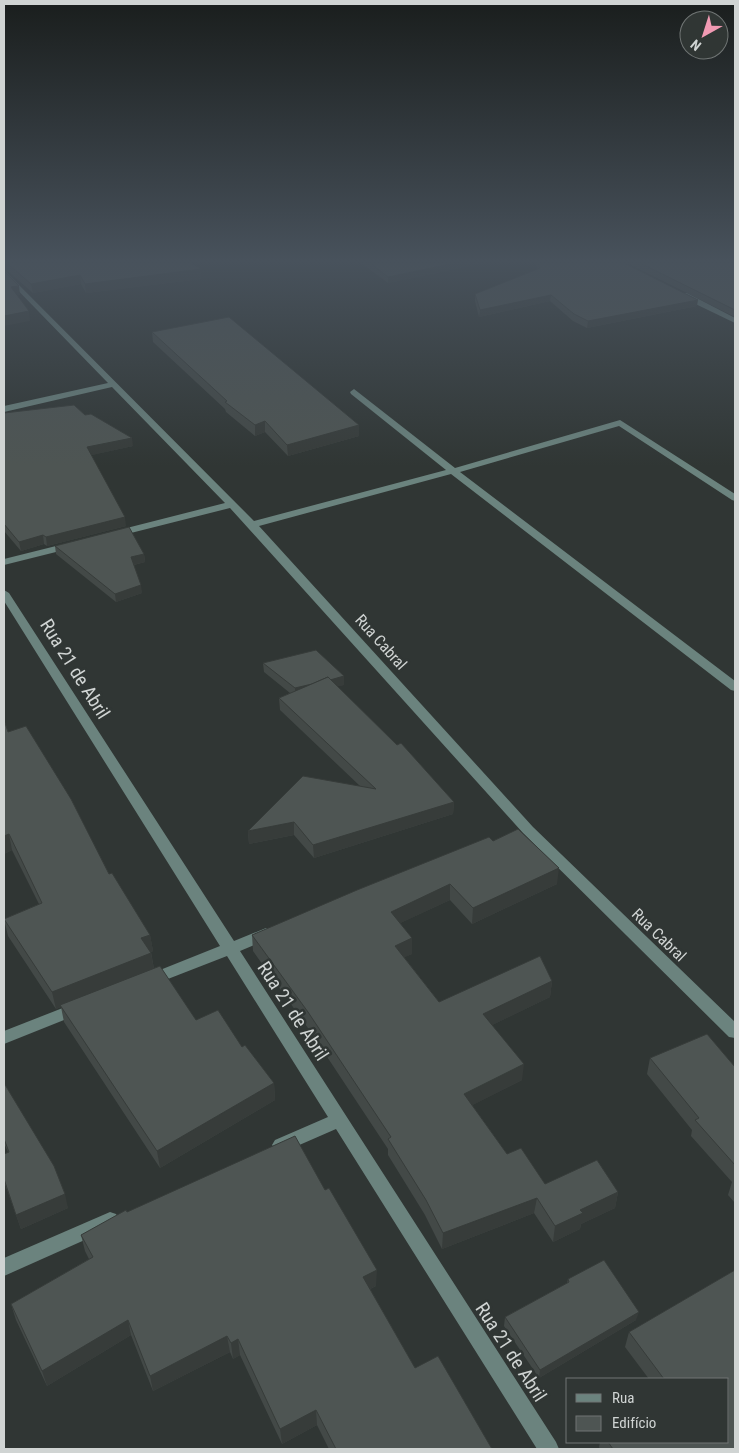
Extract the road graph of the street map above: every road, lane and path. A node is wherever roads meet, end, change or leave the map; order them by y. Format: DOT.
graph roads {
  1 [pos="61,331"];
  2 [pos="113,384"];
  3 [pos="354,392"];
  4 [pos="4,409"];
  5 [pos="453,471"];
  6 [pos="735,498"];
  7 [pos="232,504"];
  8 [pos="252,525"];
  9 [pos="108,536"];
  10 [pos="80,543"];
  11 [pos="4,562"];
  12 [pos="4,593"];
  13 [pos="735,687"];
  14 [pos="528,830"];
  15 [pos="510,837"];
  16 [pos="283,927"];
  17 [pos="229,949"];
  18 [pos="139,984"];
  19 [pos="94,1002"];
  20 [pos="735,1032"];
  21 [pos="4,1038"];
  22 [pos="338,1120"];
  23 [pos="266,1151"];
  24 [pos="130,1211"];
  25 [pos="4,1267"];
  26 [pos="549,1449"];
  1 -- 2 [label="street, Rua Cabral"];
  2 -- 4 [label="street"];
  2 -- 7 [label="street, Rua Cabral"];
  3 -- 5 [label="street"];
  5 -- 6 [label="street"];
  5 -- 8 [label="street"];
  5 -- 13 [label="street"];
  7 -- 8 [label="street, Rua Cabral"];
  7 -- 9 [label="street"];
  8 -- 14 [label="street, Rua Cabral"];
  10 -- 11 [label="street"];
  12 -- 17 [label="street, Rua 21 de Abril"];
  14 -- 15 [label="street"];
  14 -- 20 [label="street, Rua Cabral"];
  16 -- 17 [label="street"];
  17 -- 18 [label="street"];
  17 -- 22 [label="street, Rua 21 de Abril"];
  19 -- 21 [label="street"];
  22 -- 23 [label="street"];
  22 -- 26 [label="street, Rua 21 de Abril"];
  24 -- 25 [label="street"];
}
